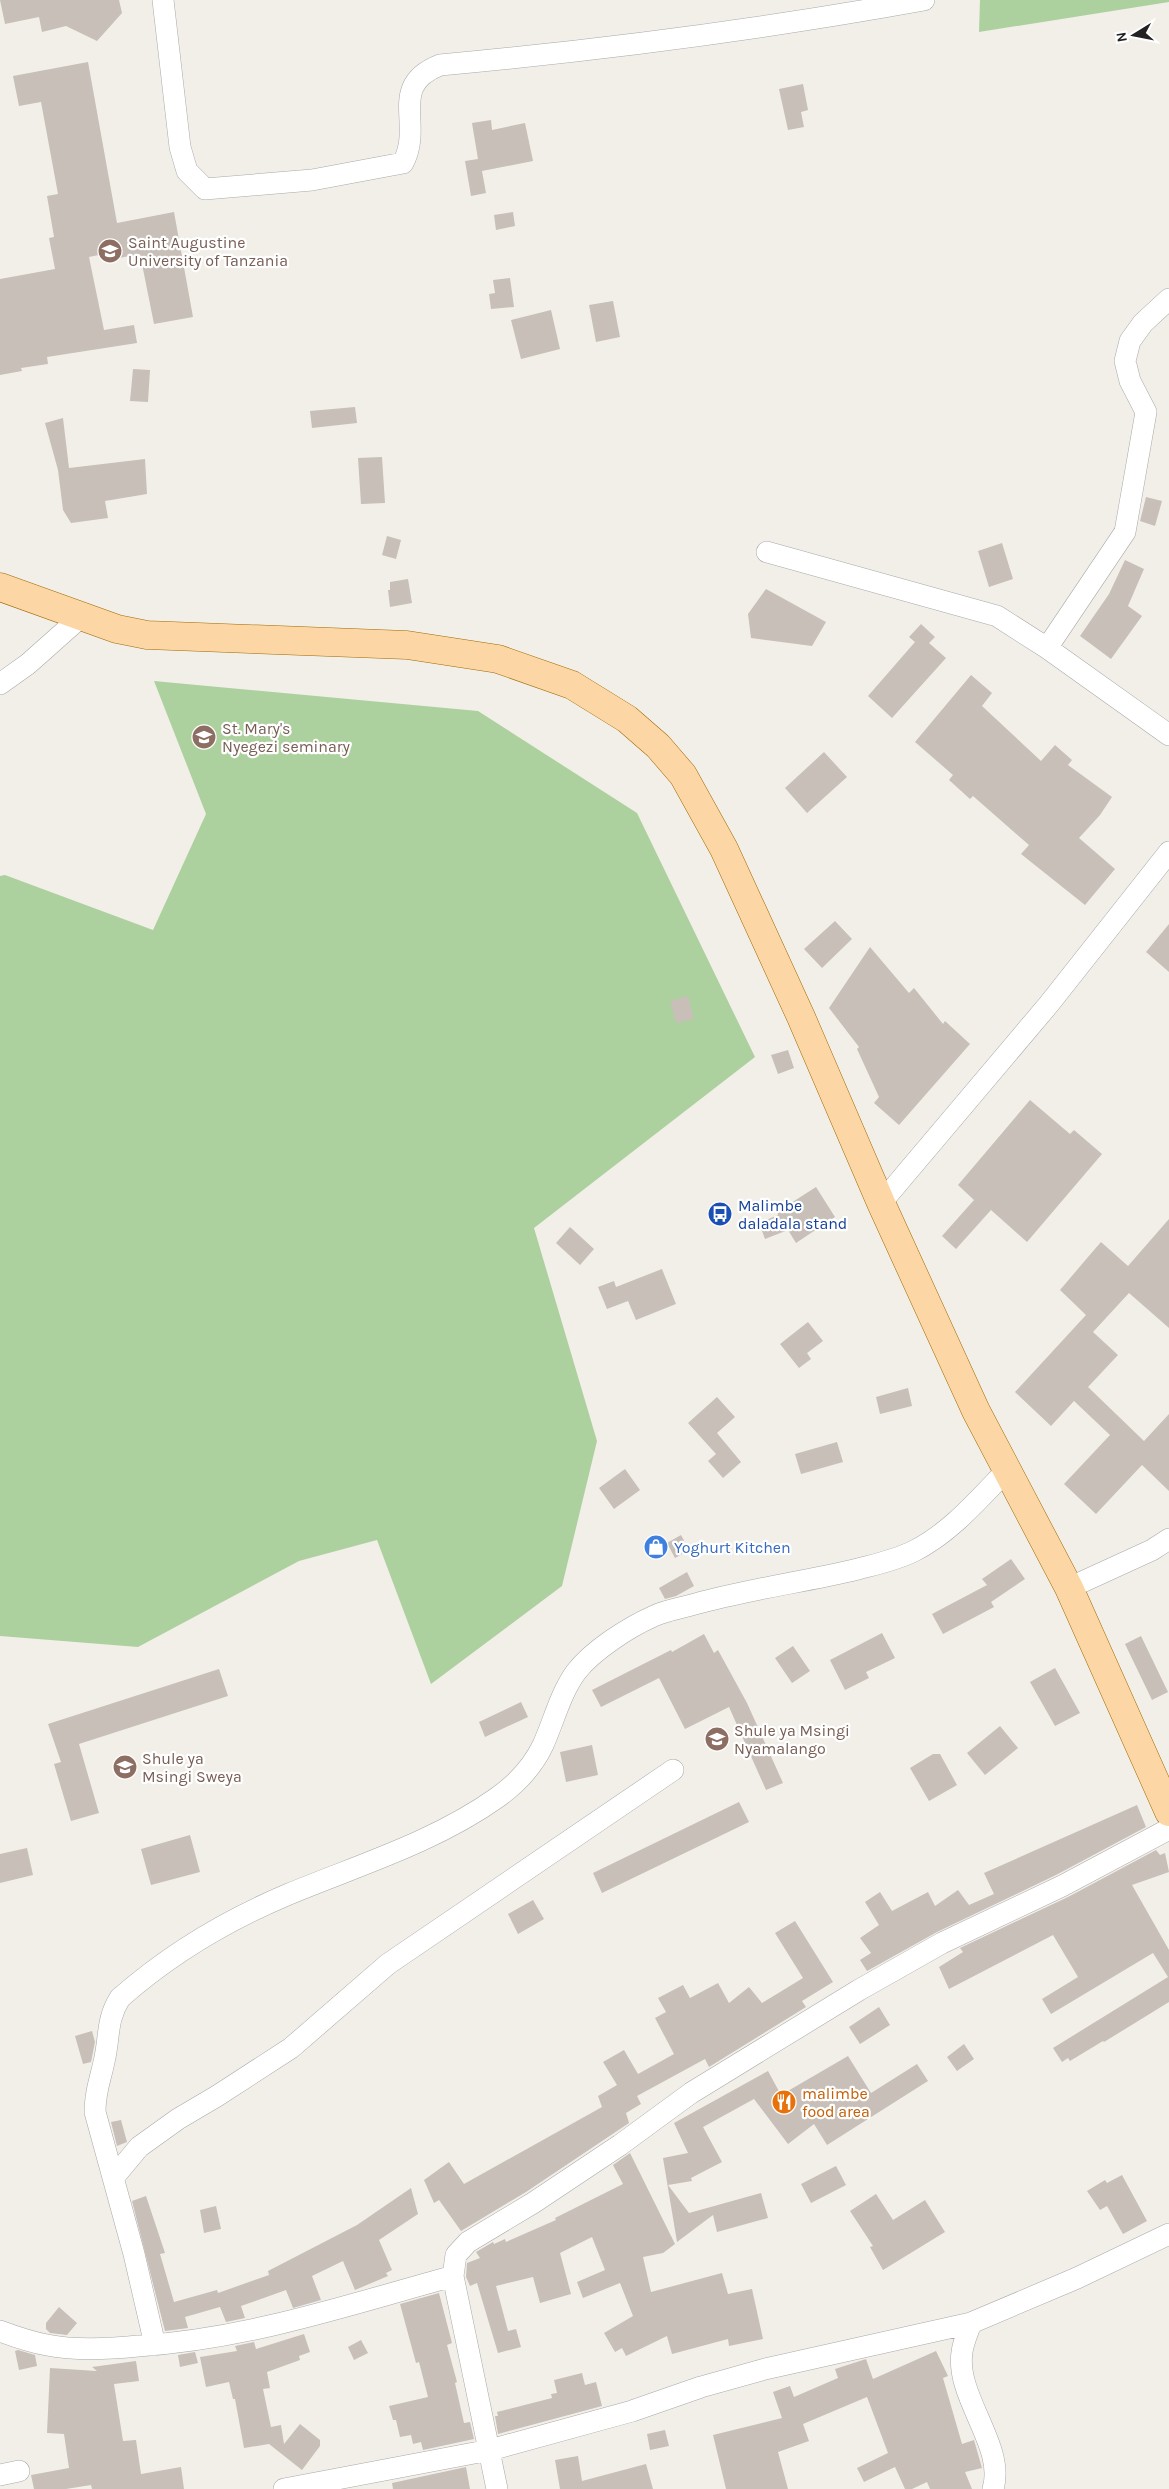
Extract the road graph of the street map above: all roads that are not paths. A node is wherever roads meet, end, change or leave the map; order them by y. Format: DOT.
graph roads {
  1 [pos="163,0"];
  2 [pos="924,0"];
  3 [pos="1169,299"];
  4 [pos="767,552"];
  5 [pos="0,587"];
  6 [pos="82,616"];
  7 [pos="1047,648"];
  8 [pos="0,684"];
  9 [pos="1169,735"];
  10 [pos="1169,852"];
  11 [pos="881,1203"];
  12 [pos="1007,1470"];
  13 [pos="1169,1539"];
  14 [pos="1069,1588"];
  15 [pos="673,1770"];
  16 [pos="1169,1812"];
  17 [pos="1169,1829"];
  18 [pos="114,2177"];
  19 [pos="1169,2234"];
  20 [pos="453,2276"];
  21 [pos="972,2323"];
  22 [pos="0,2331"];
  23 [pos="155,2345"];
  24 [pos="490,2450"];
  25 [pos="284,2489"];
  26 [pos="497,2489"];
  27 [pos="993,2489"];
  1 -- 2 [label="street"];
  3 -- 7 [label="street"];
  4 -- 7 [label="street"];
  5 -- 6 [label="main road"];
  6 -- 8 [label="street"];
  6 -- 11 [label="main road"];
  7 -- 9 [label="street"];
  10 -- 11 [label="street"];
  11 -- 12 [label="main road"];
  12 -- 14 [label="main road"];
  12 -- 18 [label="street"];
  13 -- 14 [label="street"];
  14 -- 16 [label="main road"];
  15 -- 18 [label="street"];
  17 -- 20 [label="street"];
  18 -- 23 [label="street"];
  19 -- 21 [label="street"];
  20 -- 23 [label="street"];
  20 -- 24 [label="street"];
  21 -- 24 [label="street"];
  21 -- 27 [label="street"];
  22 -- 23 [label="street"];
  24 -- 25 [label="street"];
  24 -- 26 [label="street"];
}
